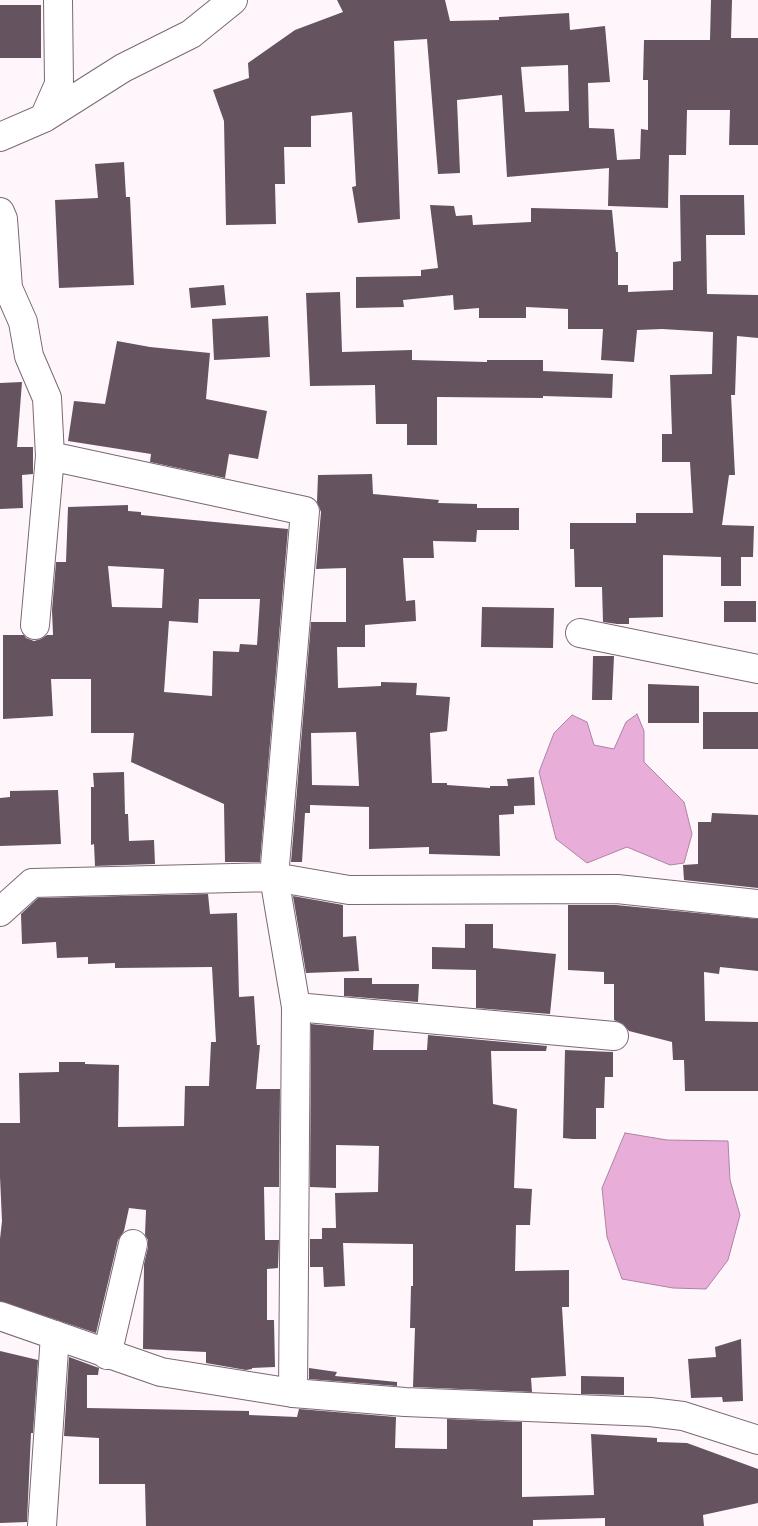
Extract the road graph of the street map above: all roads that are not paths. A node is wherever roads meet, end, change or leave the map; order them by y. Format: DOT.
graph roads {
  1 [pos="58,0"];
  2 [pos="233,0"];
  3 [pos="44,118"];
  4 [pos="0,137"];
  5 [pos="0,212"];
  6 [pos="50,456"];
  7 [pos="35,625"];
  8 [pos="580,633"];
  9 [pos="758,669"];
  10 [pos="274,877"];
  11 [pos="758,904"];
  12 [pos="0,912"];
  13 [pos="296,1007"];
  14 [pos="614,1036"];
  15 [pos="133,1244"];
  16 [pos="0,1316"];
  17 [pos="55,1335"];
  18 [pos="108,1354"];
  19 [pos="293,1393"];
  20 [pos="758,1440"];
  21 [pos="42,1526"];
  1 -- 3 [label="street"];
  2 -- 3 [label="street"];
  3 -- 4 [label="street"];
  5 -- 6 [label="street"];
  6 -- 7 [label="street"];
  6 -- 10 [label="street"];
  8 -- 9 [label="street"];
  10 -- 11 [label="street"];
  10 -- 12 [label="street"];
  10 -- 13 [label="street"];
  13 -- 14 [label="street"];
  13 -- 19 [label="street"];
  15 -- 18 [label="street"];
  16 -- 17 [label="street"];
  17 -- 18 [label="street"];
  17 -- 21 [label="street"];
  18 -- 19 [label="street"];
  19 -- 20 [label="street"];
}
